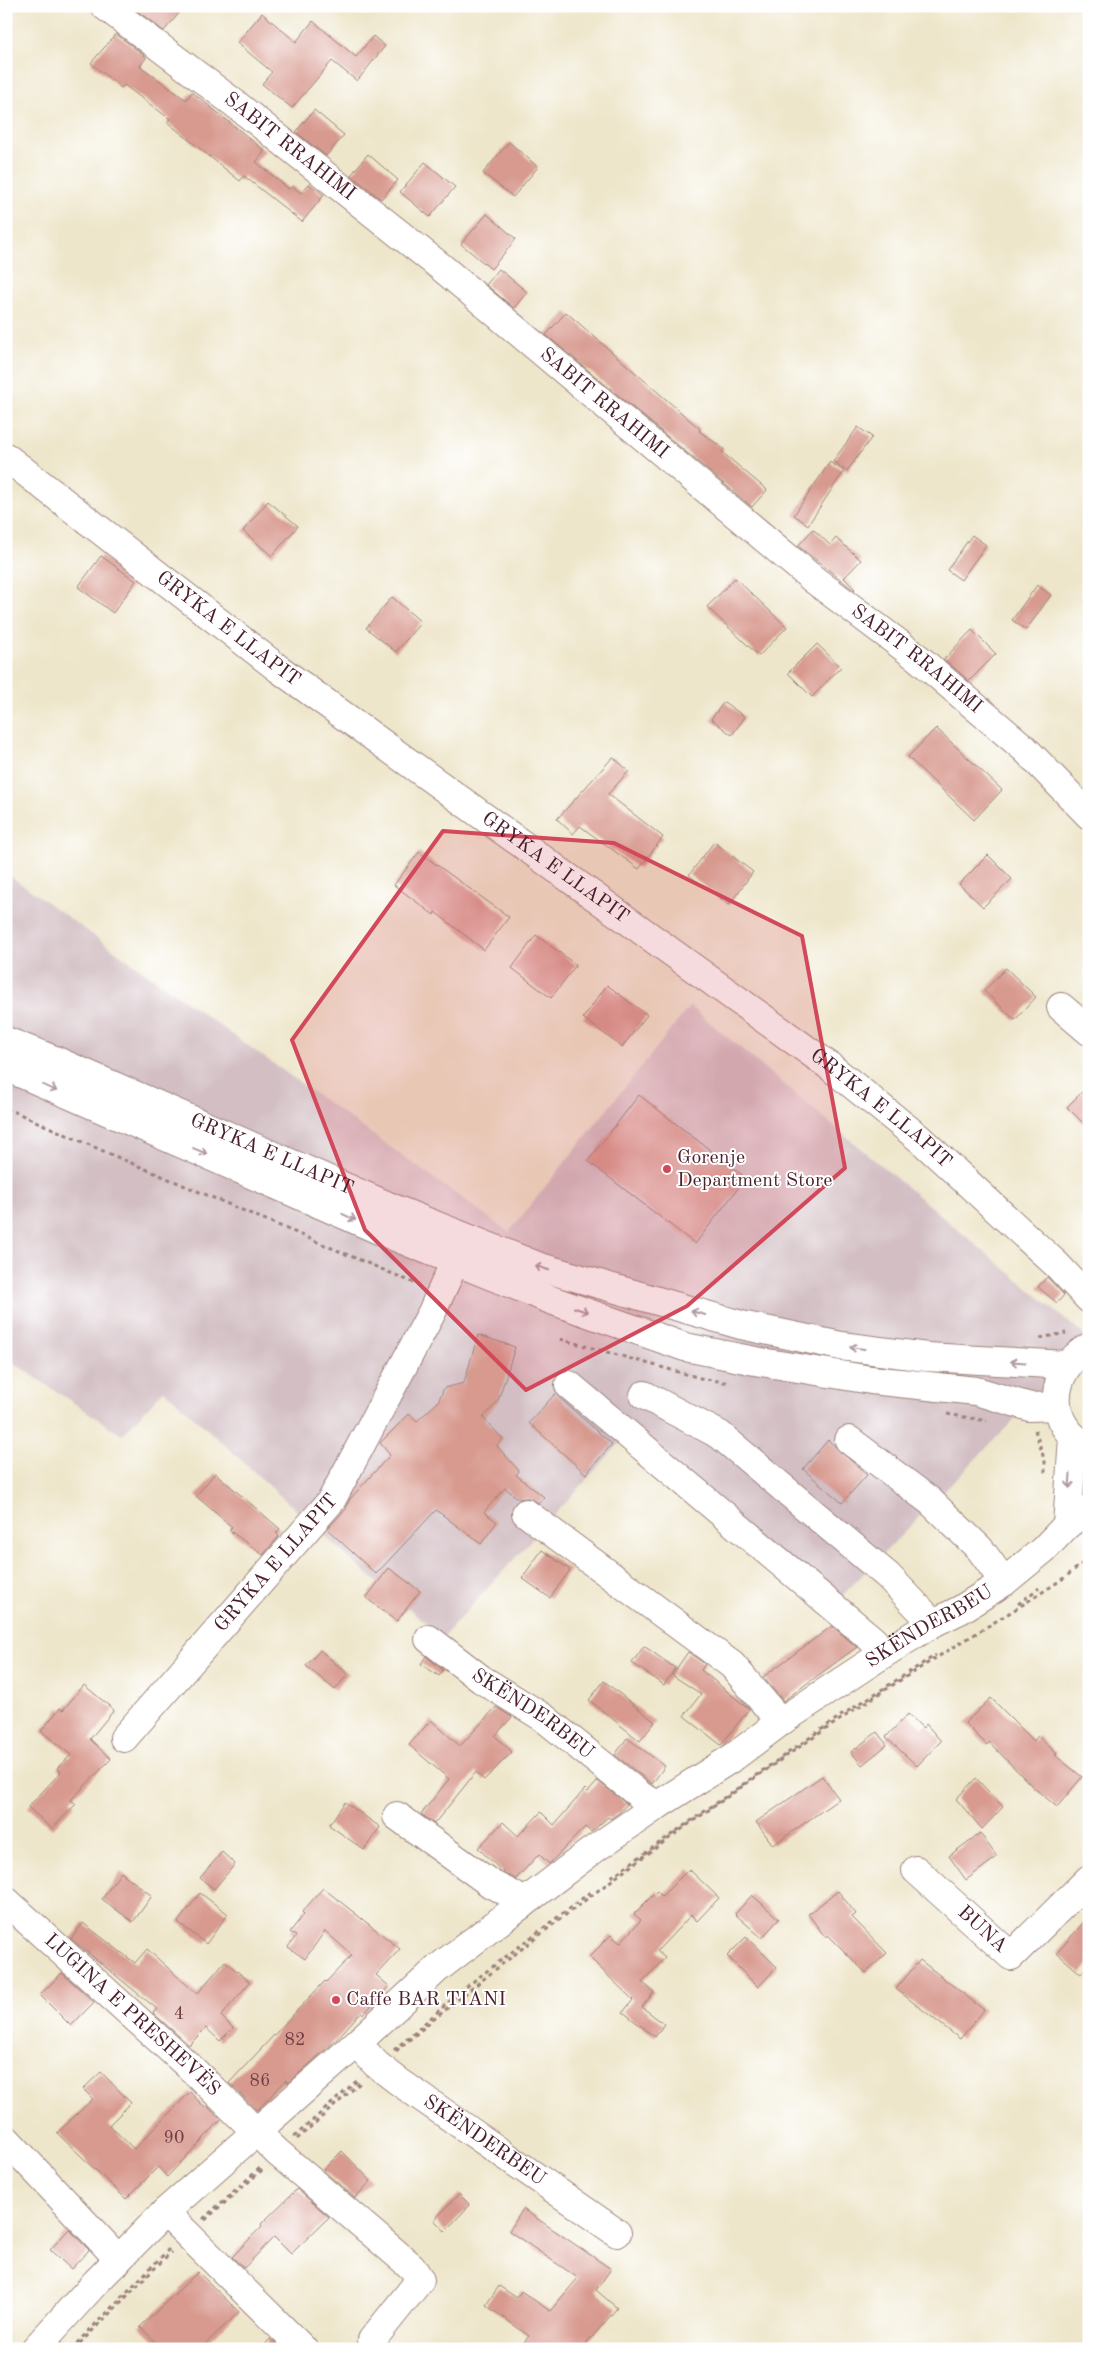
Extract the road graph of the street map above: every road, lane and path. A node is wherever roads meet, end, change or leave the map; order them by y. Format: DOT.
graph roads {
  1 [pos="105,6"];
  2 [pos="6,457"];
  3 [pos="1089,815"];
  4 [pos="1061,1006"];
  5 [pos="1089,1031"];
  6 [pos="6,1042"];
  7 [pos="6,1068"];
  8 [pos="6,1108"];
  9 [pos="454,1260"];
  10 [pos="440,1294"];
  11 [pos="1089,1299"];
  12 [pos="560,1339"];
  13 [pos="1031,1340"];
  14 [pos="1078,1340"];
  15 [pos="1067,1365"];
  16 [pos="737,1384"];
  17 [pos="569,1385"];
  18 [pos="644,1395"];
  19 [pos="1056,1406"];
  20 [pos="944,1413"];
  21 [pos="989,1422"];
  22 [pos="1026,1428"];
  23 [pos="850,1440"];
  24 [pos="1081,1442"];
  25 [pos="1045,1479"];
  26 [pos="1089,1509"];
  27 [pos="526,1514"];
  28 [pos="1067,1525"];
  29 [pos="1089,1558"];
  30 [pos="1004,1582"];
  31 [pos="1039,1588"];
  32 [pos="933,1622"];
  33 [pos="430,1639"];
  34 [pos="880,1656"];
  35 [pos="783,1720"];
  36 [pos="124,1738"];
  37 [pos="658,1805"];
  38 [pos="397,1816"];
  39 [pos="916,1870"];
  40 [pos="1089,1879"];
  41 [pos="6,1901"];
  42 [pos="520,1906"];
  43 [pos="357,2043"];
  44 [pos="377,2065"];
  45 [pos="255,2131"];
  46 [pos="6,2139"];
  47 [pos="278,2153"];
  48 [pos="165,2212"];
  49 [pos="617,2233"];
  50 [pos="188,2234"];
  51 [pos="116,2263"];
  52 [pos="372,2340"];
  53 [pos="35,2349"];
  54 [pos="72,2349"];
  55 [pos="303,2349"];
  1 -- 3 [label="street, SABIT RRAHIMI"];
  2 -- 11 [label="street, GRYKA E LLAPIT"];
  4 -- 5 [label="street"];
  15 -- 6 [label="street, GRYKA E LLAPIT, one-way"];
  7 -- 9 [label="street, GRYKA E LLAPIT, one-way"];
  8 -- 10 [label="path"];
  9 -- 10 [label="street, GRYKA E LLAPIT"];
  9 -- 19 [label="street, GRYKA E LLAPIT, one-way"];
  10 -- 36 [label="street, GRYKA E LLAPIT"];
  12 -- 16 [label="path"];
  13 -- 14 [label="path"];
  14 -- 15 [label="street"];
  15 -- 19 [label="street"];
  17 -- 34 [label="street"];
  18 -- 32 [label="street"];
  19 -- 24 [label="street"];
  20 -- 21 [label="path"];
  22 -- 25 [label="path"];
  23 -- 30 [label="street"];
  24 -- 28 [label="street, one-way"];
  26 -- 28 [label="street, SKËNDERBEU"];
  27 -- 35 [label="street"];
  28 -- 30 [label="street, SKËNDERBEU"];
  29 -- 44 [label="path"];
  30 -- 32 [label="street, SKËNDERBEU"];
  31 -- 44 [label="path"];
  32 -- 34 [label="street, SKËNDERBEU"];
  33 -- 37 [label="street, SKËNDERBEU"];
  34 -- 35 [label="street, SKËNDERBEU"];
  35 -- 37 [label="street, SKËNDERBEU"];
  37 -- 42 [label="street, SKËNDERBEU"];
  38 -- 42 [label="street"];
  39 -- 40 [label="street, BUNA"];
  41 -- 45 [label="street, LUGINA E PRESHEVËS"];
  42 -- 43 [label="street, SKËNDERBEU"];
  43 -- 44 [label="street, SKËNDERBEU"];
  43 -- 45 [label="street, SKËNDERBEU"];
  44 -- 47 [label="path"];
  44 -- 49 [label="street, SKËNDERBEU"];
  45 -- 47 [label="street, LUGINA E PRESHEVËS"];
  45 -- 48 [label="street, SKËNDERBEU"];
  46 -- 51 [label="street"];
  47 -- 50 [label="path"];
  47 -- 52 [label="street, LUGINA E PRESHEVËS"];
  48 -- 50 [label="street"];
  48 -- 51 [label="street, SKËNDERBEU"];
  50 -- 54 [label="path"];
  50 -- 55 [label="street"];
  51 -- 53 [label="street, SKËNDERBEU"];
}
